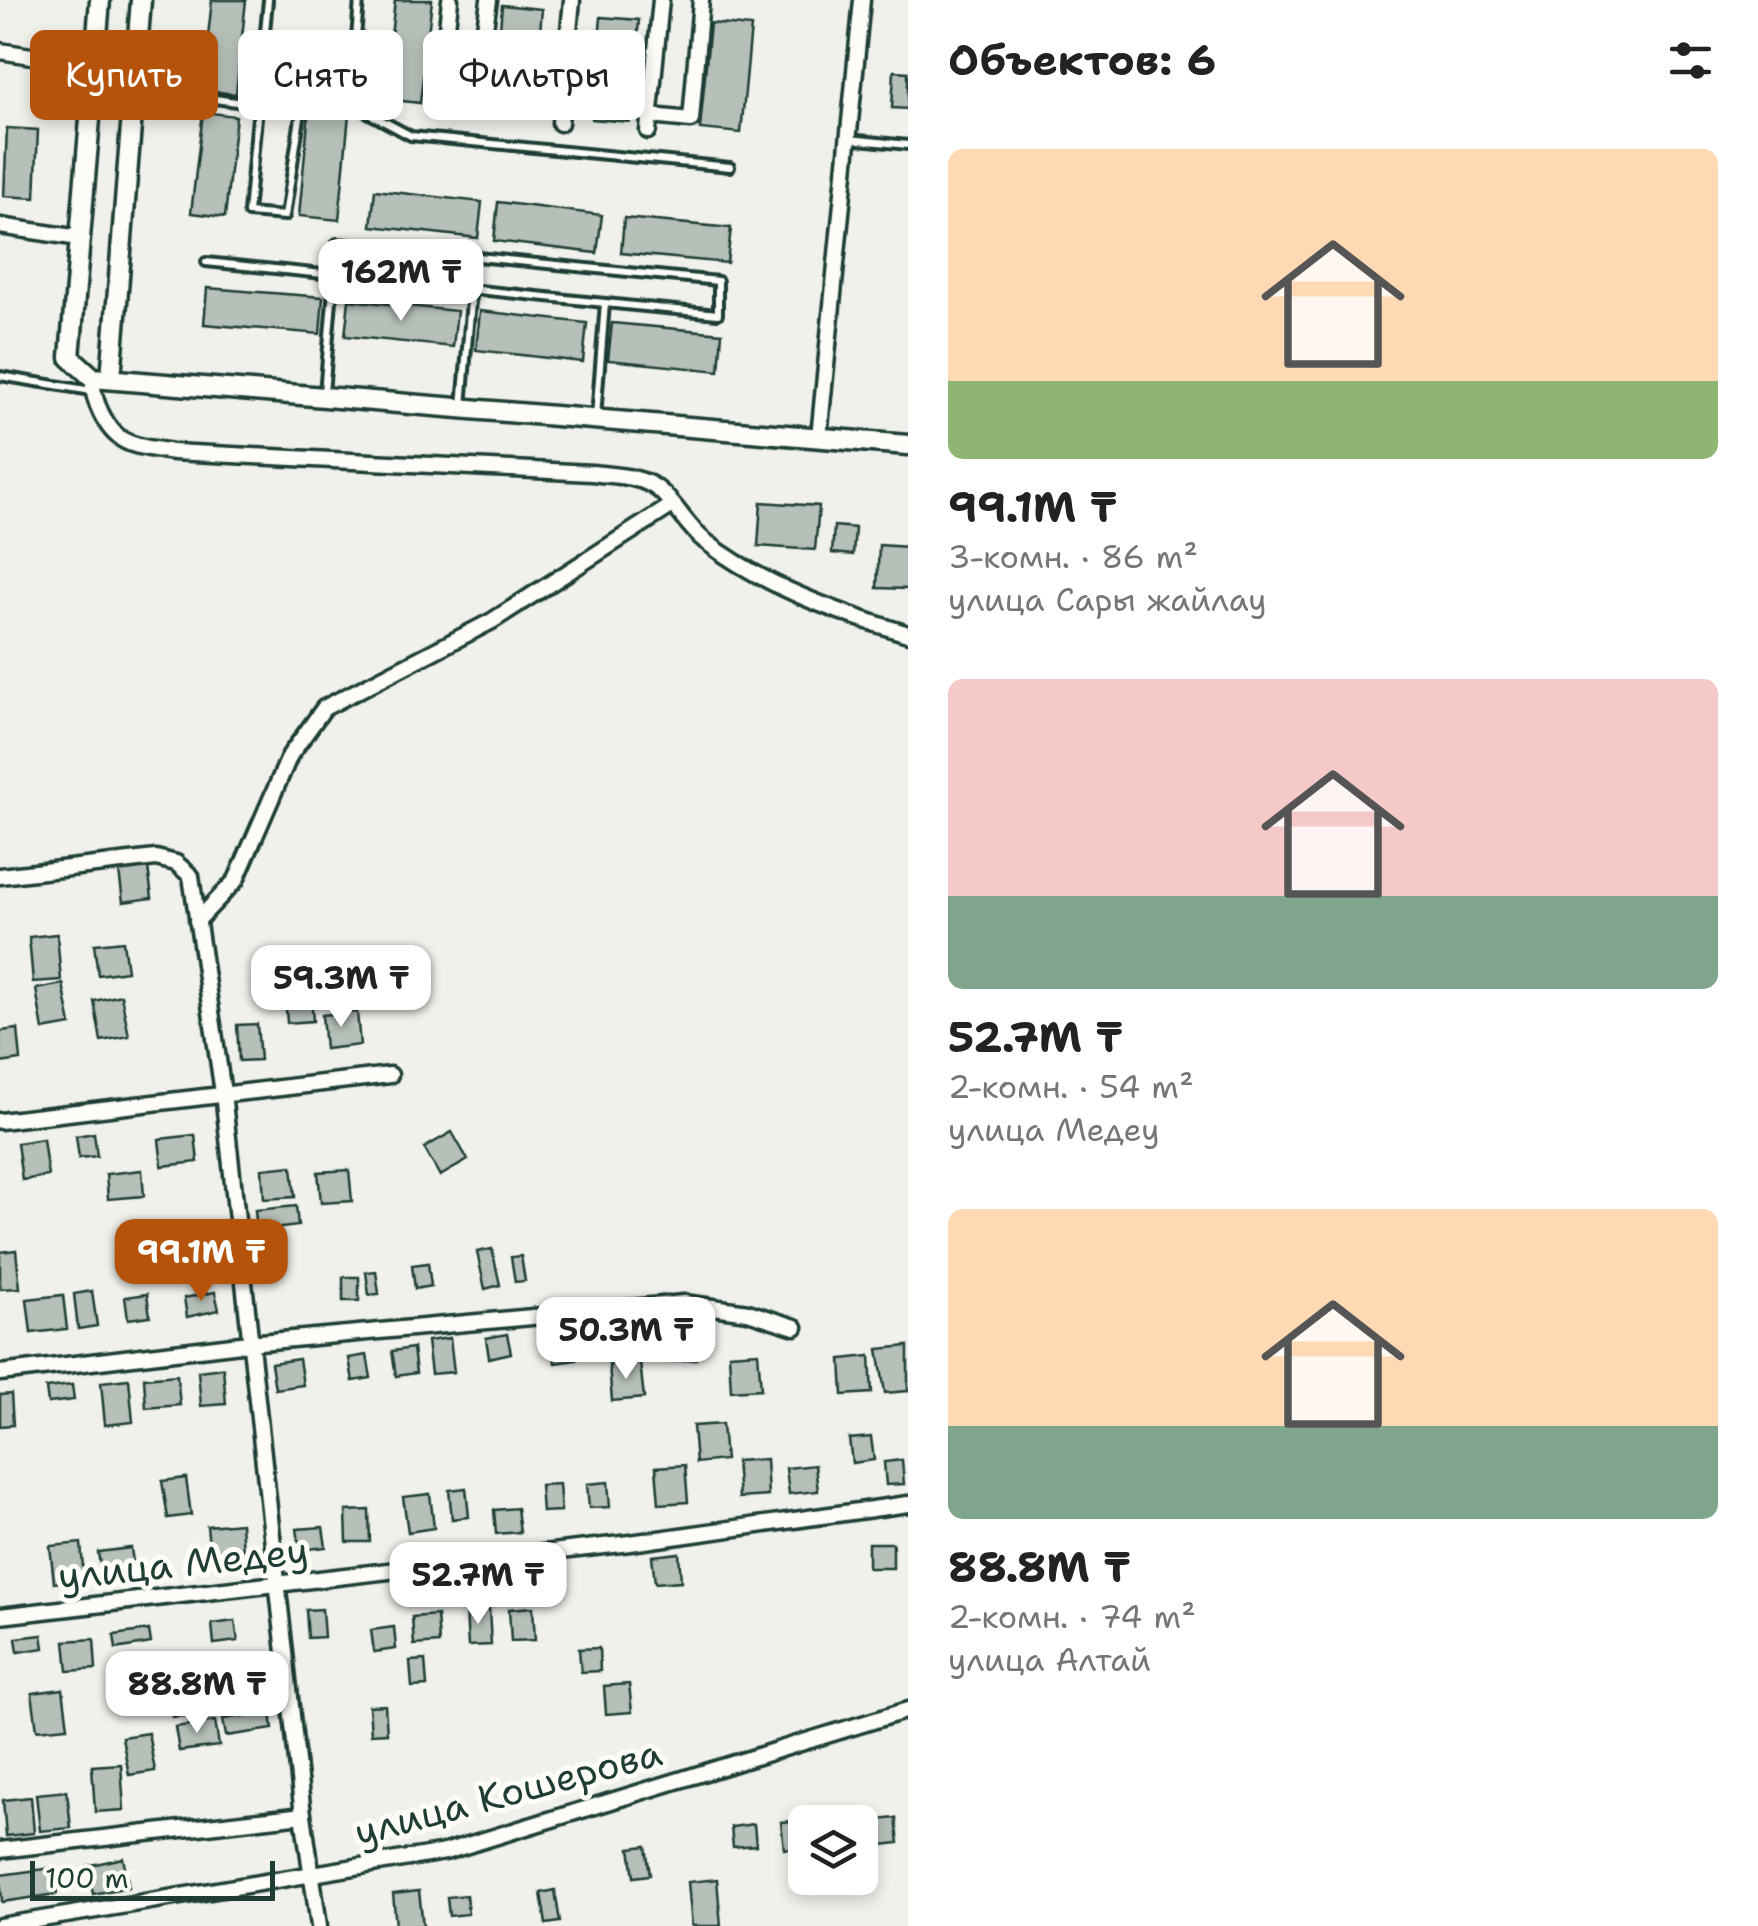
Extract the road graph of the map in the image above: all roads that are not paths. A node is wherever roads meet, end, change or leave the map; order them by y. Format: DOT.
graph roads {
  1 [pos="100,0"];
  2 [pos="141,0"];
  3 [pos="268,0"];
  4 [pos="359,0"];
  5 [pos="450,0"];
  6 [pos="488,0"];
  7 [pos="572,0"];
  8 [pos="661,0"];
  9 [pos="702,0"];
  10 [pos="862,0"];
  11 [pos="97,30"];
  12 [pos="139,30"];
  13 [pos="265,30"];
  14 [pos="356,30"];
  15 [pos="0,51"];
  16 [pos="30,56"];
  17 [pos="89,120"];
  18 [pos="130,120"];
  19 [pos="257,120"];
  20 [pos="299,120"];
  21 [pos="380,120"];
  22 [pos="560,124"];
  23 [pos="848,139"];
  24 [pos="908,145"];
  25 [pos="730,167"];
  26 [pos="0,226"];
  27 [pos="79,238"];
  28 [pos="206,262"];
  29 [pos="334,275"];
  30 [pos="472,290"];
  31 [pos="605,303"];
  32 [pos="0,376"];
  33 [pos="99,382"];
  34 [pos="324,394"];
  35 [pos="462,406"];
  36 [pos="596,418"];
  37 [pos="819,437"];
  38 [pos="908,445"];
  39 [pos="671,506"];
  40 [pos="908,634"];
  41 [pos="0,876"];
  42 [pos="197,921"];
  43 [pos="390,1075"];
  44 [pos="223,1092"];
  45 [pos="0,1121"];
  46 [pos="795,1327"];
  47 [pos="249,1343"];
  48 [pos="0,1372"];
  49 [pos="908,1504"];
  50 [pos="277,1586"];
  51 [pos="0,1616"];
  52 [pos="908,1710"];
  53 [pos="303,1816"];
  54 [pos="0,1850"];
  55 [pos="311,1876"];
  56 [pos="0,1926"];
  57 [pos="319,1926"];
  1 -- 11 [label="street"];
  2 -- 12 [label="street"];
  3 -- 13 [label="lane"];
  4 -- 14 [label="lane"];
  5 -- 6 [label="street"];
  7 -- 22 [label="street"];
  8 -- 9 [label="street"];
  10 -- 23 [label="street"];
  15 -- 16 [label="street"];
  17 -- 27 [label="street"];
  18 -- 33 [label="street"];
  19 -- 20 [label="lane"];
  21 -- 25 [label="lane"];
  23 -- 24 [label="lane"];
  23 -- 37 [label="street"];
  26 -- 27 [label="street"];
  27 -- 33 [label="street"];
  28 -- 29 [label="lane"];
  29 -- 30 [label="lane"];
  29 -- 31 [label="lane"];
  29 -- 34 [label="lane"];
  30 -- 31 [label="lane"];
  30 -- 35 [label="lane"];
  31 -- 36 [label="lane"];
  32 -- 33 [label="lane"];
  33 -- 34 [label="street"];
  33 -- 39 [label="street"];
  34 -- 35 [label="street"];
  35 -- 36 [label="street"];
  36 -- 37 [label="street"];
  37 -- 38 [label="street"];
  39 -- 40 [label="street"];
  39 -- 42 [label="street"];
  41 -- 42 [label="street"];
  42 -- 44 [label="street"];
  43 -- 44 [label="street"];
  44 -- 45 [label="street"];
  44 -- 47 [label="street"];
  46 -- 47 [label="street"];
  47 -- 48 [label="street"];
  47 -- 50 [label="street"];
  49 -- 50 [label="street, улица Медеу"];
  50 -- 51 [label="street, улица Медеу"];
  50 -- 53 [label="street"];
  52 -- 55 [label="street, улица Кошерова"];
  53 -- 54 [label="street"];
  53 -- 55 [label="street"];
  55 -- 56 [label="street, улица Кошерова"];
  55 -- 57 [label="street"];
}
